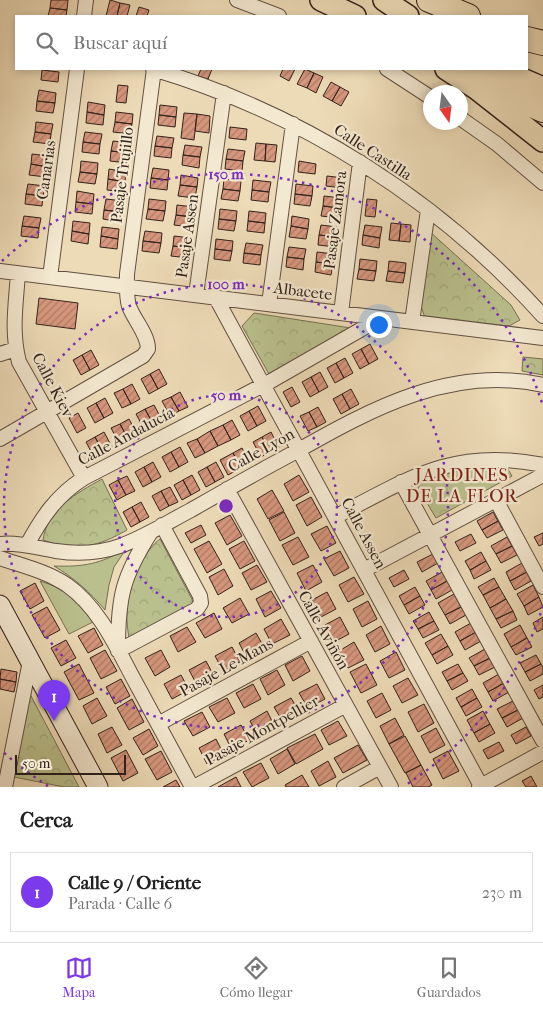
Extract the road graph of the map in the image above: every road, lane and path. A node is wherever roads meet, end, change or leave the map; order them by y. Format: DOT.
graph roads {
  1 [pos="86,0"];
  2 [pos="238,0"];
  3 [pos="321,0"];
  4 [pos="384,0"];
  5 [pos="430,0"];
  6 [pos="84,15"];
  7 [pos="276,15"];
  8 [pos="353,15"];
  9 [pos="406,15"];
  10 [pos="466,15"];
  11 [pos="528,38"];
  12 [pos="543,43"];
  13 [pos="78,70"];
  14 [pos="153,70"];
  15 [pos="156,70"];
  16 [pos="389,70"];
  17 [pos="459,70"];
  18 [pos="460,70"];
  19 [pos="501,70"];
  20 [pos="543,88"];
  21 [pos="423,92"];
  22 [pos="224,94"];
  23 [pos="543,110"];
  24 [pos="293,124"];
  25 [pos="468,124"];
  26 [pos="543,141"];
  27 [pos="360,162"];
  28 [pos="543,183"];
  29 [pos="428,210"];
  30 [pos="0,270"];
  31 [pos="18,273"];
  32 [pos="50,277"];
  33 [pos="127,286"];
  34 [pos="196,295"];
  35 [pos="216,298"];
  36 [pos="270,304"];
  37 [pos="341,313"];
  38 [pos="543,316"];
  39 [pos="381,318"];
  40 [pos="412,322"];
  41 [pos="543,338"];
  42 [pos="16,349"];
  43 [pos="0,354"];
  44 [pos="263,384"];
  45 [pos="543,385"];
  46 [pos="46,412"];
  47 [pos="0,439"];
  48 [pos="299,450"];
  49 [pos="543,465"];
  50 [pos="543,475"];
  51 [pos="84,478"];
  52 [pos="401,482"];
  53 [pos="227,490"];
  54 [pos="496,500"];
  55 [pos="335,517"];
  56 [pos="157,528"];
  57 [pos="430,535"];
  58 [pos="0,544"];
  59 [pos="27,545"];
  60 [pos="0,558"];
  61 [pos="364,570"];
  62 [pos="543,587"];
  63 [pos="0,605"];
  64 [pos="310,641"];
  65 [pos="118,651"];
  66 [pos="30,662"];
  67 [pos="346,704"];
  68 [pos="158,724"];
  69 [pos="543,741"];
  70 [pos="543,752"];
  71 [pos="380,767"];
  72 [pos="5,787"];
  73 [pos="98,787"];
  74 [pos="193,787"];
  75 [pos="344,787"];
  76 [pos="391,787"];
  77 [pos="480,787"];
  1 -- 6 [label="street"];
  2 -- 7 [label="street"];
  3 -- 8 [label="main road"];
  4 -- 9 [label="main road"];
  5 -- 10 [label="highway"];
  11 -- 12 [label="highway"];
  13 -- 32 [label="street, Canarias"];
  14 -- 33 [label="street, Pasaje Trujillo"];
  15 -- 22 [label="street, Calle Castilla"];
  16 -- 21 [label="street"];
  17 -- 26 [label="main road"];
  18 -- 23 [label="highway"];
  19 -- 20 [label="main road"];
  22 -- 24 [label="street, Calle Castilla"];
  22 -- 34 [label="street, Pasaje Assen"];
  24 -- 27 [label="street, Calle Castilla"];
  24 -- 36 [label="street"];
  25 -- 28 [label="street"];
  27 -- 29 [label="street, Calle Castilla"];
  27 -- 37 [label="street, Pasaje Zamora"];
  29 -- 38 [label="street, Calle Castilla"];
  29 -- 40 [label="street"];
  30 -- 31 [label="street, Albacete"];
  31 -- 32 [label="street, Albacete"];
  31 -- 42 [label="street, Calle Kiev"];
  32 -- 33 [label="street, Albacete"];
  33 -- 34 [label="street, Albacete"];
  33 -- 46 [label="street, Pasaje Trujillo"];
  34 -- 35 [label="street, Albacete"];
  35 -- 36 [label="street, Albacete"];
  35 -- 44 [label="street, Calle Assen"];
  36 -- 37 [label="street, Albacete"];
  37 -- 39 [label="street, Albacete"];
  39 -- 40 [label="street, Albacete"];
  39 -- 44 [label="street, Calle Andalucía"];
  40 -- 41 [label="street, Albacete"];
  42 -- 43 [label="street"];
  42 -- 46 [label="street, Calle Kiev"];
  44 -- 48 [label="street, Calle Assen"];
  44 -- 51 [label="street, Calle Andalucía"];
  45 -- 48 [label="street, Calle Lyon"];
  46 -- 47 [label="street, Pasaje Trujillo"];
  46 -- 51 [label="street, Calle Kiev"];
  48 -- 53 [label="street, Calle Lyon"];
  48 -- 55 [label="street, Calle Assen"];
  49 -- 52 [label="street"];
  50 -- 54 [label="street"];
  51 -- 59 [label="street, Calle Andalucía"];
  52 -- 55 [label="street"];
  52 -- 57 [label="street"];
  53 -- 56 [label="street, Calle Lyon"];
  53 -- 64 [label="street, Calle Aviñón"];
  54 -- 57 [label="street"];
  54 -- 62 [label="street"];
  55 -- 61 [label="street, Calle Assen"];
  56 -- 59 [label="street, Calle Lyon"];
  56 -- 65 [label="street"];
  56 -- 65 [label="street"];
  57 -- 61 [label="street"];
  57 -- 69 [label="street"];
  58 -- 59 [label="street, Calle Lyon"];
  60 -- 65 [label="street"];
  61 -- 77 [label="street, Calle Assen"];
  63 -- 66 [label="street"];
  64 -- 67 [label="street, Calle Aviñón"];
  64 -- 68 [label="street, Pasaje Le Mans"];
  65 -- 68 [label="street"];
  66 -- 72 [label="street"];
  66 -- 73 [label="street"];
  67 -- 71 [label="street, Calle Aviñón"];
  67 -- 74 [label="street, Pasaje Montpellier"];
  68 -- 74 [label="street"];
  70 -- 77 [label="street"];
  71 -- 75 [label="street"];
  71 -- 76 [label="street, Calle Aviñón"];
}
